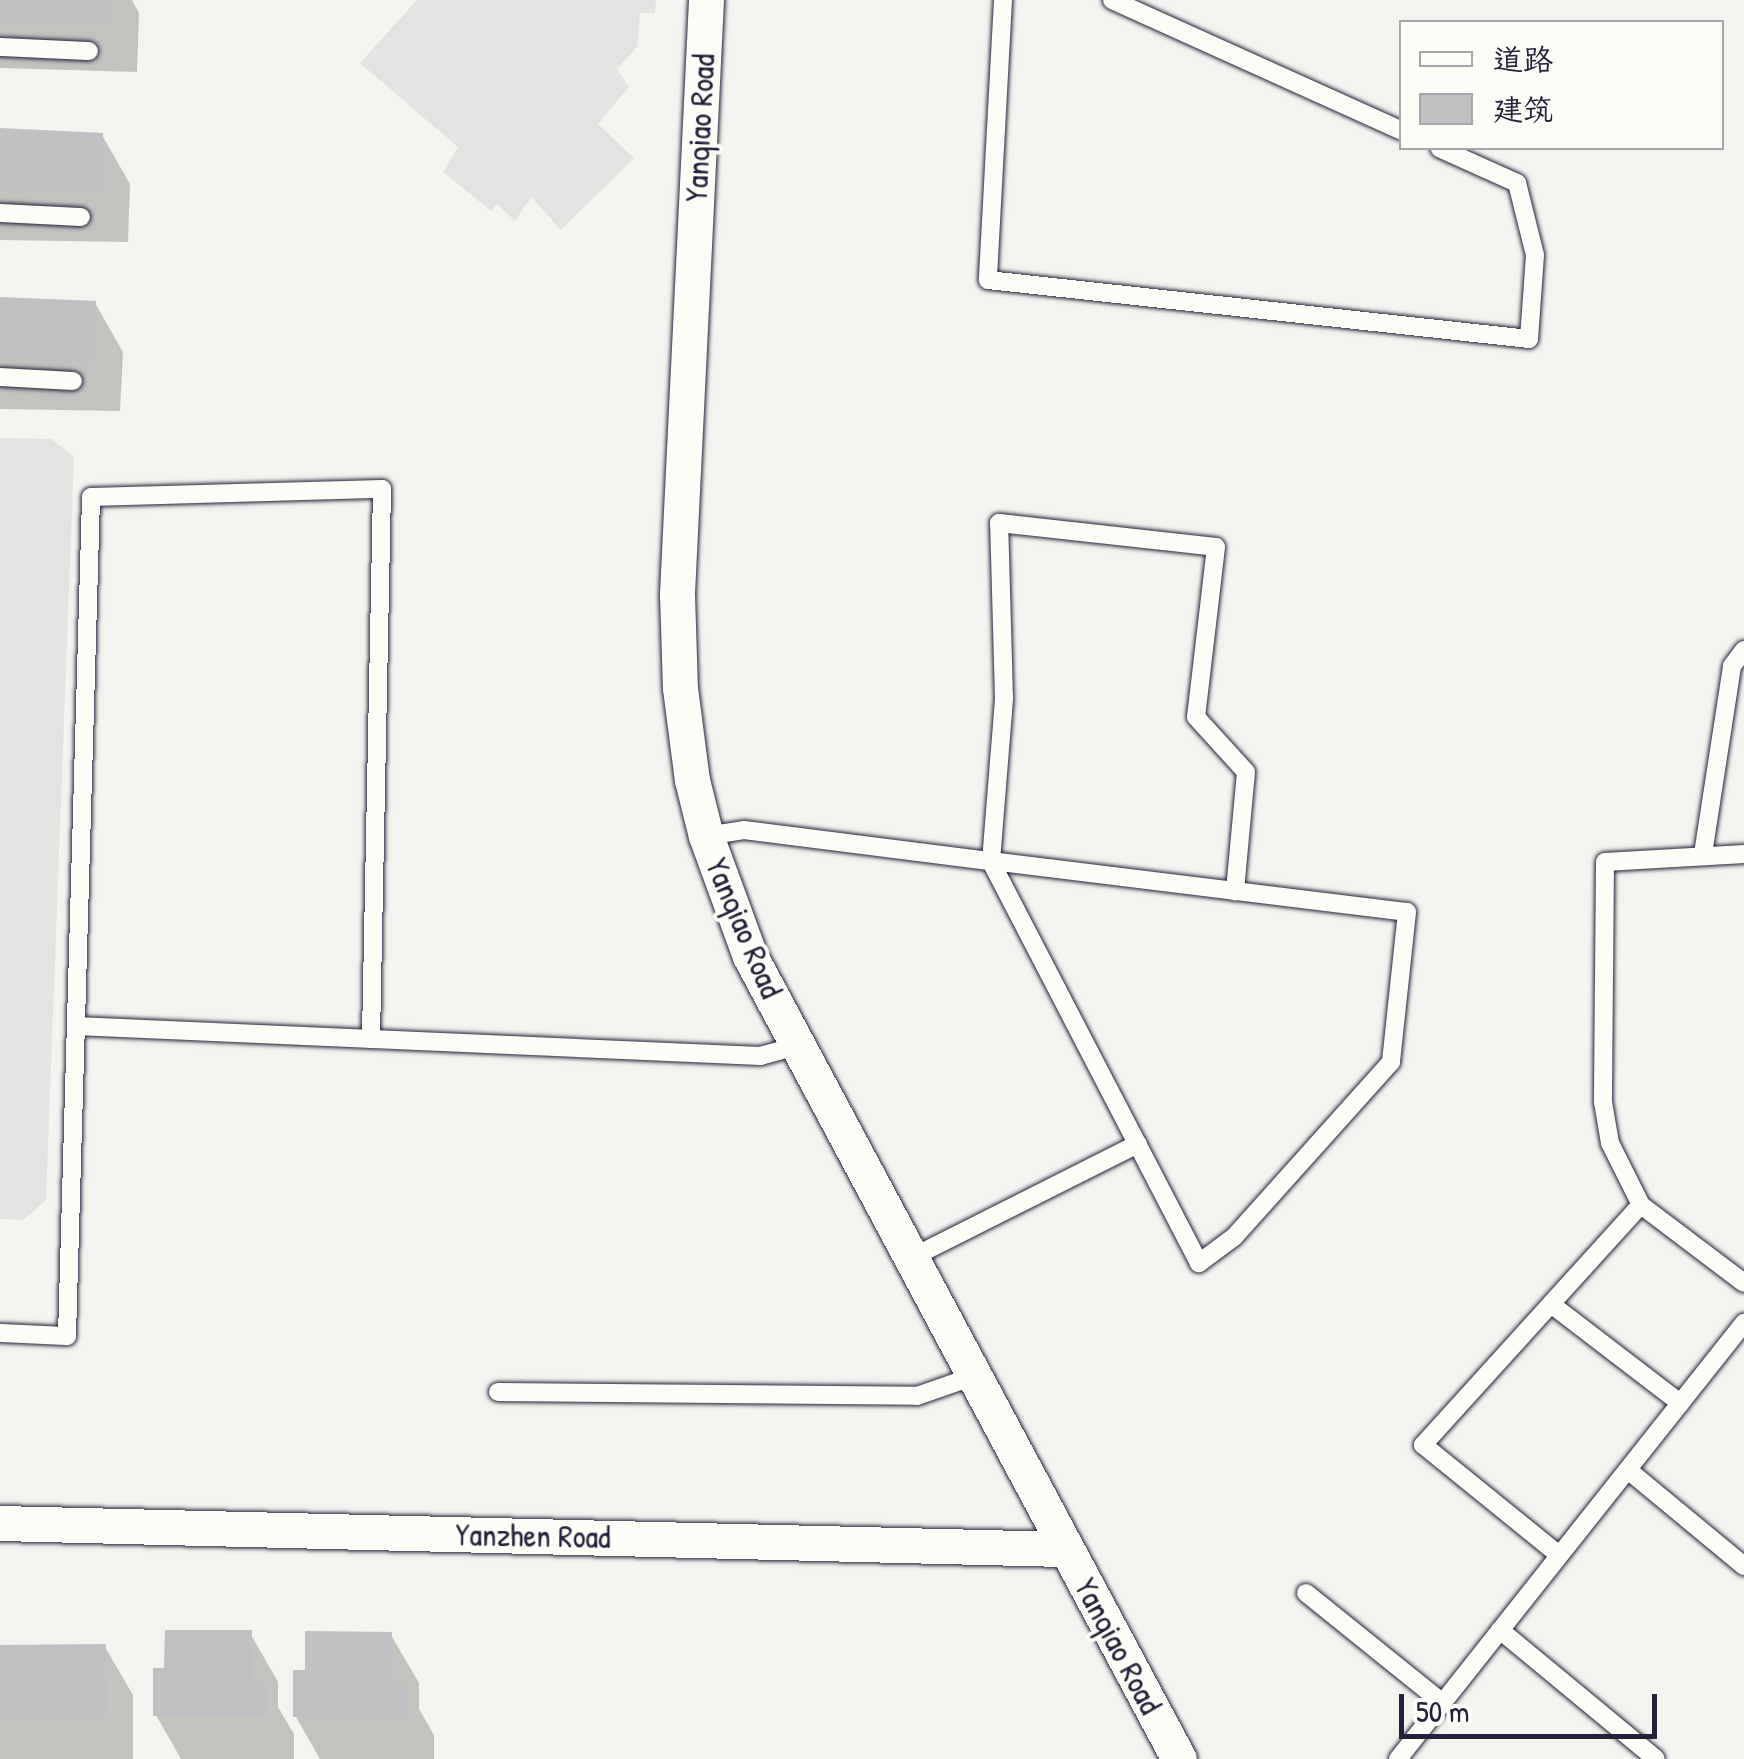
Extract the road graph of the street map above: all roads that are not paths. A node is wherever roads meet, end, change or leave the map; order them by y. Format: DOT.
graph roads {
  1 [pos="706,0"];
  2 [pos="1003,0"];
  3 [pos="1112,0"];
  4 [pos="0,47"];
  5 [pos="89,51"];
  6 [pos="1399,130"];
  7 [pos="1443,150"];
  8 [pos="0,212"];
  9 [pos="81,217"];
  10 [pos="0,377"];
  11 [pos="73,381"];
  12 [pos="1744,650"];
  13 [pos="706,836"];
  14 [pos="1703,854"];
  15 [pos="1744,854"];
  16 [pos="991,861"];
  17 [pos="1235,891"];
  18 [pos="76,1026"];
  19 [pos="371,1039"];
  20 [pos="798,1046"];
  21 [pos="1138,1144"];
  22 [pos="1642,1206"];
  23 [pos="911,1258"];
  24 [pos="1744,1283"];
  25 [pos="1551,1304"];
  26 [pos="1744,1323"];
  27 [pos="0,1333"];
  28 [pos="974,1376"];
  29 [pos="498,1392"];
  30 [pos="1680,1403"];
  31 [pos="1628,1470"];
  32 [pos="0,1523"];
  33 [pos="1066,1549"];
  34 [pos="1560,1555"];
  35 [pos="1744,1566"];
  36 [pos="1306,1592"];
  37 [pos="1500,1630"];
  38 [pos="1443,1702"];
  39 [pos="1178,1759"];
  40 [pos="1398,1759"];
  41 [pos="1656,1759"];
  1 -- 13 [label="street, Yanqiao Road"];
  2 -- 7 [label="lane"];
  3 -- 6 [label="lane"];
  4 -- 5 [label="lane"];
  8 -- 9 [label="lane"];
  10 -- 11 [label="lane"];
  12 -- 14 [label="lane"];
  13 -- 16 [label="lane"];
  13 -- 20 [label="street, Yanqiao Road"];
  14 -- 15 [label="lane"];
  14 -- 22 [label="lane"];
  16 -- 17 [label="lane"];
  16 -- 17 [label="lane"];
  16 -- 21 [label="lane"];
  17 -- 21 [label="lane"];
  18 -- 19 [label="lane"];
  18 -- 19 [label="lane"];
  18 -- 27 [label="lane"];
  19 -- 20 [label="lane"];
  20 -- 23 [label="street, Yanqiao Road"];
  21 -- 23 [label="lane"];
  22 -- 24 [label="lane"];
  22 -- 25 [label="lane"];
  23 -- 28 [label="street, Yanqiao Road"];
  25 -- 30 [label="lane"];
  25 -- 34 [label="lane"];
  26 -- 30 [label="lane"];
  28 -- 29 [label="lane"];
  28 -- 33 [label="street, Yanqiao Road"];
  30 -- 31 [label="lane"];
  31 -- 34 [label="lane"];
  31 -- 35 [label="lane"];
  32 -- 33 [label="street, Yanzhen Road"];
  33 -- 39 [label="street, Yanqiao Road"];
  34 -- 37 [label="lane"];
  36 -- 38 [label="lane"];
  37 -- 38 [label="lane"];
  37 -- 41 [label="lane"];
  38 -- 40 [label="lane"];
}
